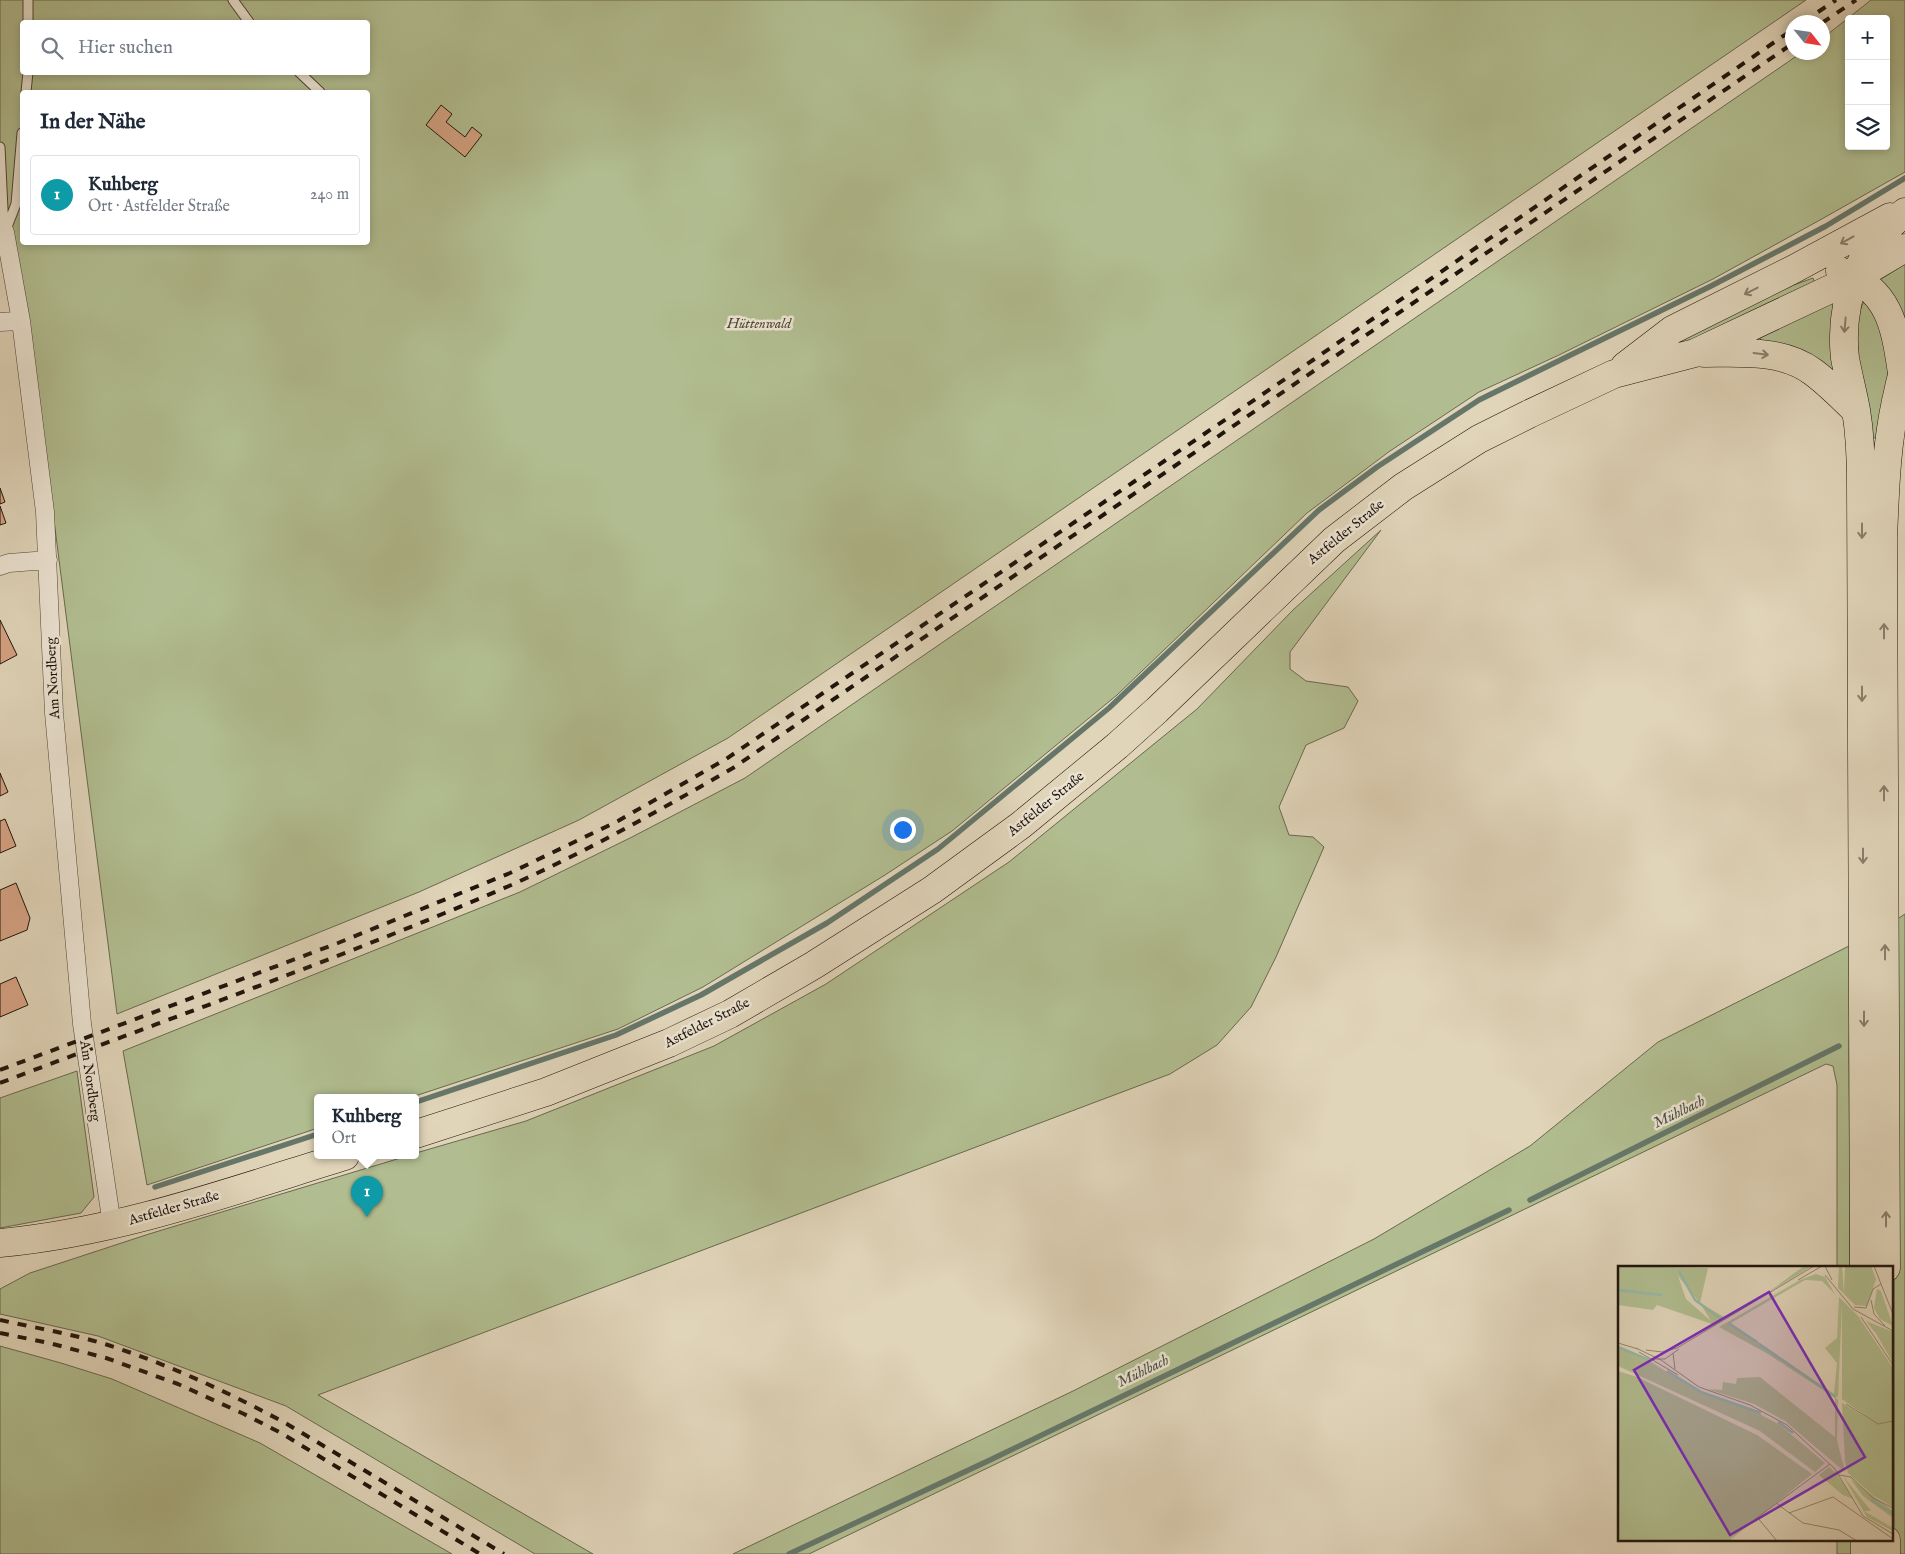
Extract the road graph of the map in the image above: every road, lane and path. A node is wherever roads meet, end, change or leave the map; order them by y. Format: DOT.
graph roads {
  1 [pos="28,0"];
  2 [pos="233,0"];
  3 [pos="28,20"];
  4 [pos="248,20"];
  5 [pos="28,75"];
  6 [pos="302,75"];
  7 [pos="26,90"];
  8 [pos="318,90"];
  9 [pos="0,147"];
  10 [pos="20,157"];
  11 [pos="1905,210"];
  12 [pos="4,232"];
  13 [pos="1905,248"];
  14 [pos="1794,269"];
  15 [pos="1856,277"];
  16 [pos="20,321"];
  17 [pos="0,322"];
  18 [pos="1695,353"];
  19 [pos="1904,370"];
  20 [pos="1614,374"];
  21 [pos="1856,411"];
  22 [pos="48,560"];
  23 [pos="0,566"];
  24 [pos="419,1133"];
  25 [pos="334,1159"];
  26 [pos="112,1225"];
  27 [pos="0,1243"];
  28 [pos="1864,1266"];
  29 [pos="1886,1266"];
  1 -- 3 [label="lane"];
  2 -- 4 [label="lane"];
  5 -- 7 [label="lane"];
  6 -- 8 [label="lane"];
  9 -- 12 [label="lane"];
  10 -- 12 [label="lane"];
  11 -- 14 [label="main road, one-way"];
  11 -- 15 [label="main road"];
  12 -- 16 [label="street, Am Nordberg"];
  13 -- 15 [label="main road"];
  14 -- 15 [label="main road"];
  14 -- 20 [label="main road, one-way"];
  15 -- 18 [label="main road"];
  15 -- 19 [label="main road"];
  15 -- 21 [label="main road, one-way"];
  16 -- 17 [label="street"];
  16 -- 22 [label="street, Am Nordberg"];
  18 -- 20 [label="main road"];
  18 -- 21 [label="main road, one-way"];
  29 -- 19 [label="main road, one-way"];
  20 -- 24 [label="main road, Astfelder Straße"];
  21 -- 28 [label="main road, one-way"];
  22 -- 23 [label="street"];
  22 -- 26 [label="street, Am Nordberg"];
  25 -- 26 [label="main road, Astfelder Straße"];
  26 -- 27 [label="main road, Astfelder Straße"];
}
